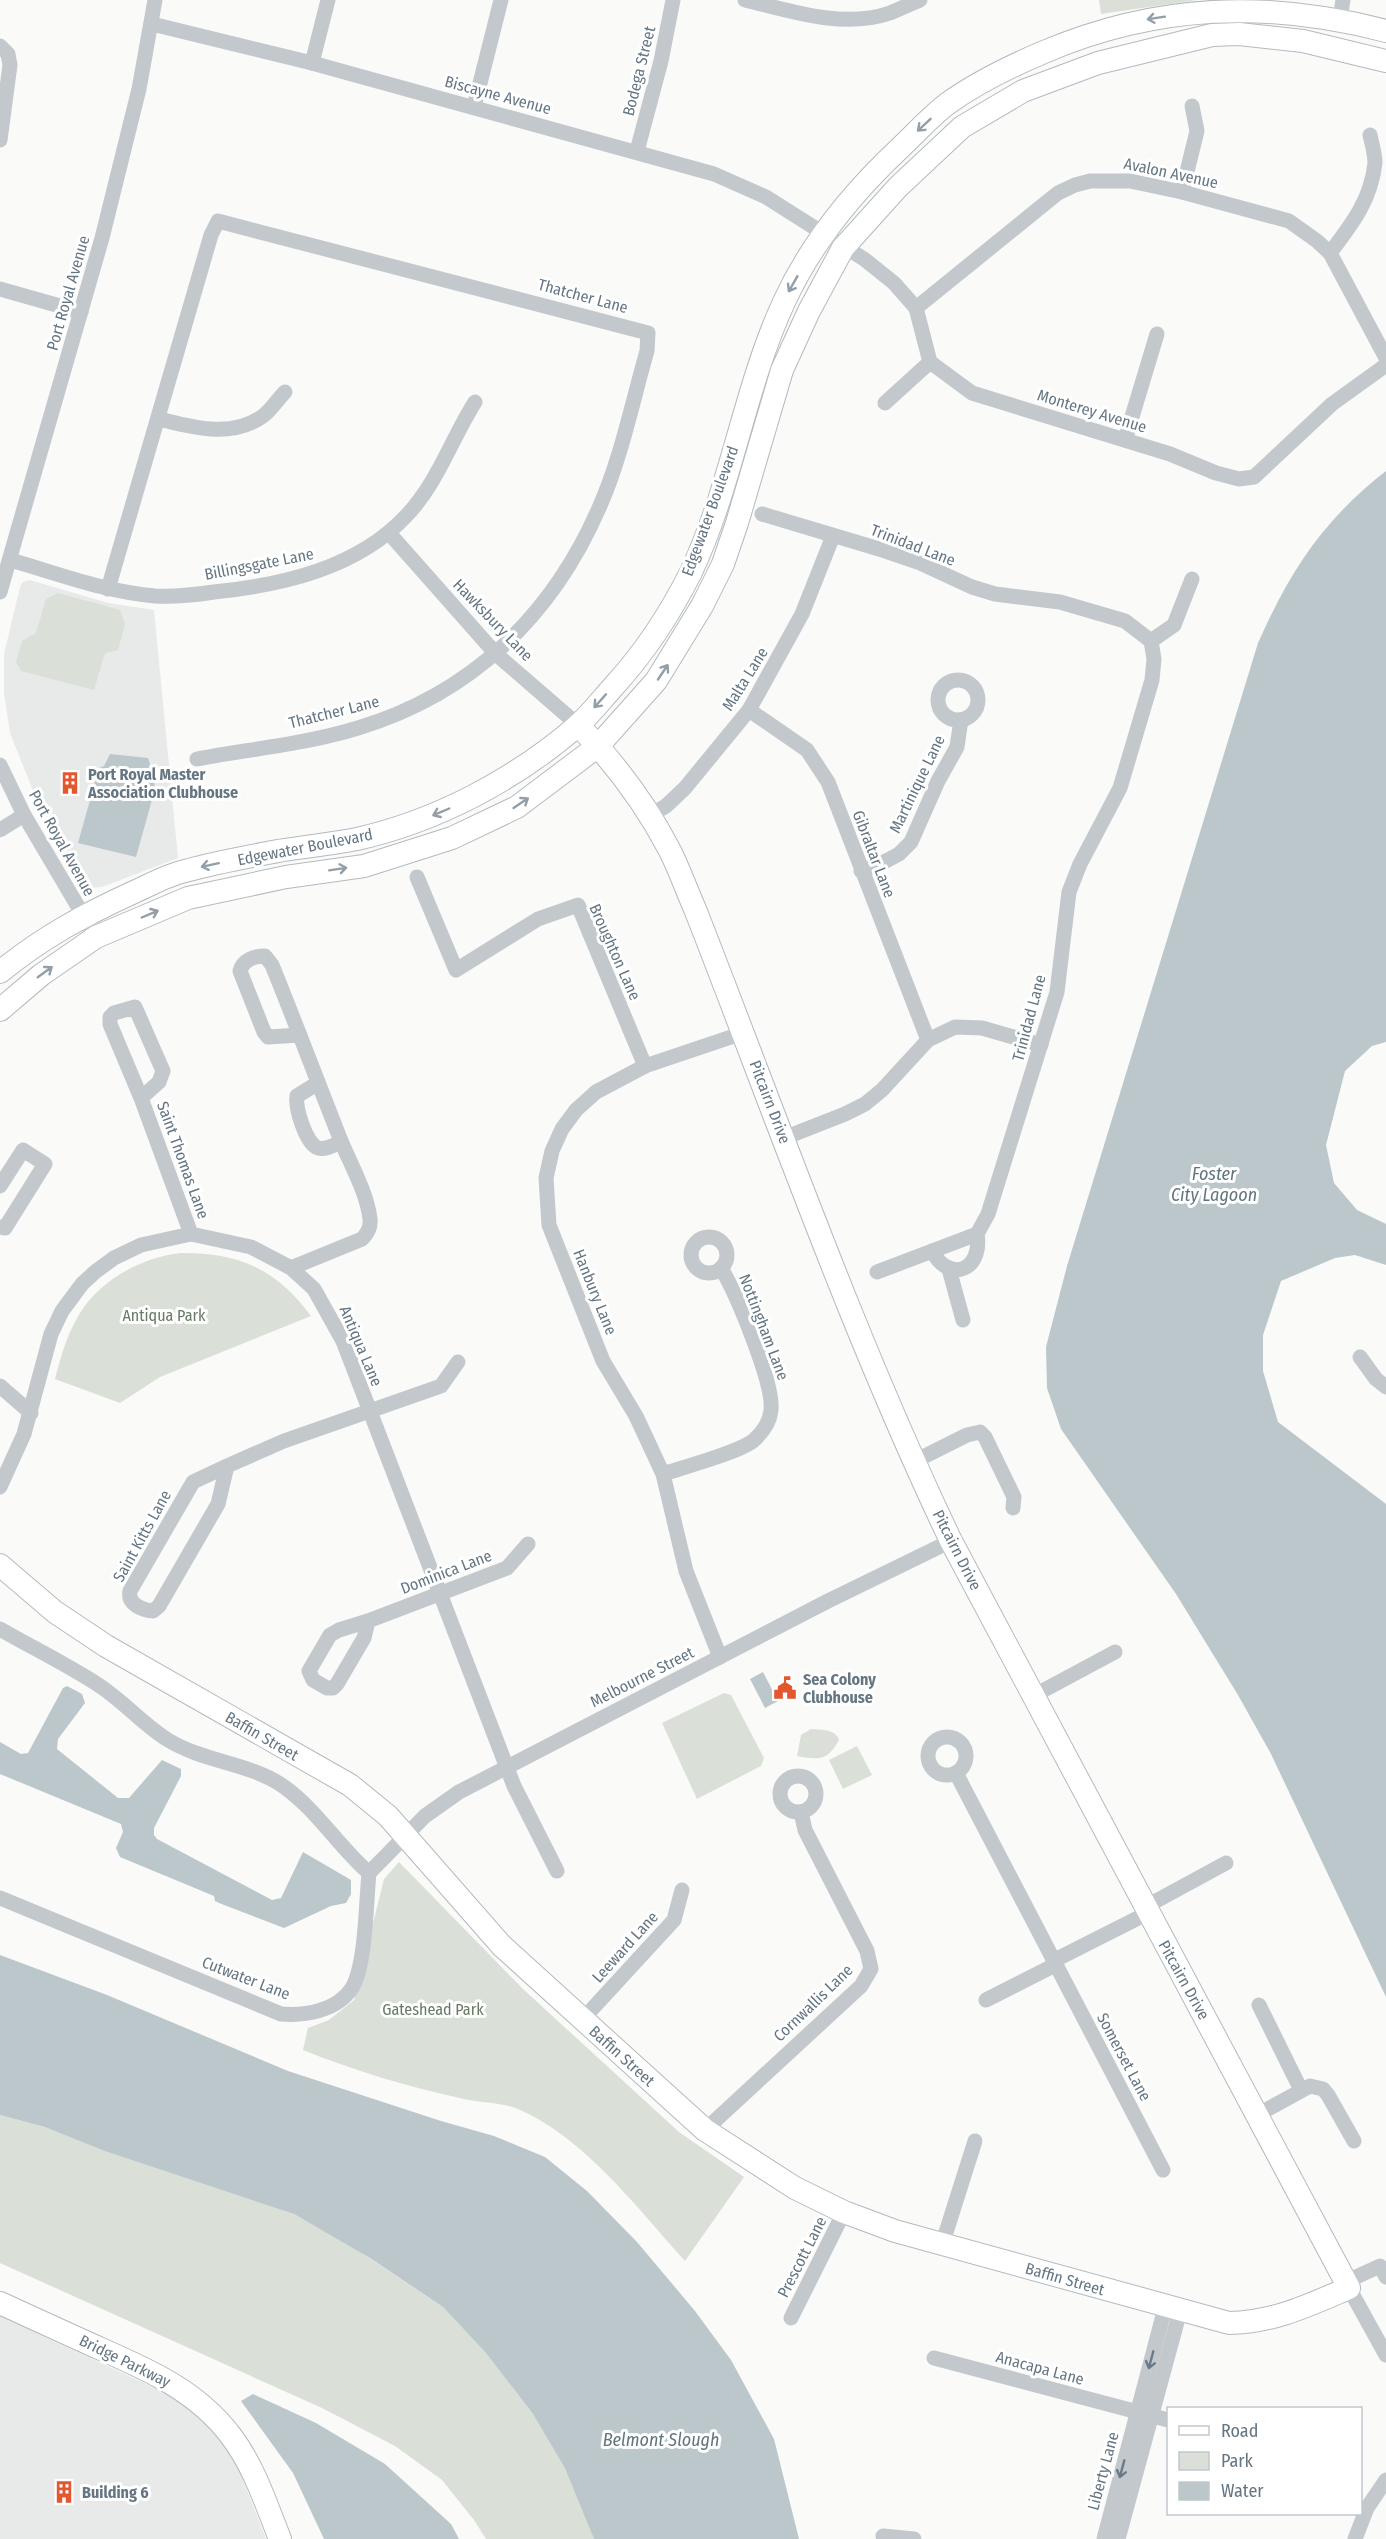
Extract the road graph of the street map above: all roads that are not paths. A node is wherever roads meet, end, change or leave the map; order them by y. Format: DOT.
graph roads {
  1 [pos="156,0"];
  2 [pos="328,0"];
  3 [pos="501,0"];
  4 [pos="674,0"];
  5 [pos="745,0"];
  6 [pos="920,0"];
  7 [pos="1341,9"];
  8 [pos="152,24"];
  9 [pos="1386,31"];
  10 [pos="1172,44"];
  11 [pos="0,46"];
  12 [pos="1386,48"];
  13 [pos="1386,61"];
  14 [pos="312,63"];
  15 [pos="1192,106"];
  16 [pos="474,107"];
  17 [pos="1371,135"];
  18 [pos="0,140"];
  19 [pos="637,151"];
  20 [pos="1182,192"];
  21 [pos="822,233"];
  22 [pos="843,248"];
  23 [pos="1329,253"];
  24 [pos="0,289"];
  25 [pos="916,308"];
  26 [pos="81,312"];
  27 [pos="1157,334"];
  28 [pos="1386,358"];
  29 [pos="930,362"];
  30 [pos="1386,365"];
  31 [pos="285,392"];
  32 [pos="475,402"];
  33 [pos="885,404"];
  34 [pos="159,419"];
  35 [pos="1125,440"];
  36 [pos="762,514"];
  37 [pos="389,532"];
  38 [pos="833,536"];
  39 [pos="10,560"];
  40 [pos="1192,579"];
  41 [pos="108,588"];
  42 [pos="0,592"];
  43 [pos="1151,641"];
  44 [pos="496,654"];
  45 [pos="749,710"];
  46 [pos="961,720"];
  47 [pos="578,725"];
  48 [pos="598,746"];
  49 [pos="197,759"];
  50 [pos="0,765"];
  51 [pos="24,814"];
  52 [pos="649,816"];
  53 [pos="0,830"];
  54 [pos="861,871"];
  55 [pos="417,877"];
  56 [pos="82,916"];
  57 [pos="96,937"];
  58 [pos="0,972"];
  59 [pos="0,1010"];
  60 [pos="743,1033"];
  61 [pos="300,1035"];
  62 [pos="928,1040"];
  63 [pos="1041,1046"];
  64 [pos="645,1066"];
  65 [pos="318,1083"];
  66 [pos="141,1098"];
  67 [pos="784,1138"];
  68 [pos="341,1142"];
  69 [pos="0,1186"];
  70 [pos="0,1227"];
  71 [pos="191,1234"];
  72 [pos="976,1234"];
  73 [pos="932,1251"];
  74 [pos="291,1268"];
  75 [pos="721,1268"];
  76 [pos="949,1269"];
  77 [pos="877,1272"];
  78 [pos="963,1320"];
  79 [pos="1360,1357"];
  80 [pos="458,1362"];
  81 [pos="0,1386"];
  82 [pos="1386,1387"];
  83 [pos="369,1412"];
  84 [pos="31,1413"];
  85 [pos="913,1461"];
  86 [pos="227,1466"];
  87 [pos="663,1474"];
  88 [pos="0,1487"];
  89 [pos="1013,1508"];
  90 [pos="951,1541"];
  91 [pos="528,1544"];
  92 [pos="0,1565"];
  93 [pos="440,1594"];
  94 [pos="368,1621"];
  95 [pos="0,1629"];
  96 [pos="1115,1652"];
  97 [pos="720,1657"];
  98 [pos="1033,1696"];
  99 [pos="506,1766"];
  100 [pos="956,1773"];
  101 [pos="801,1812"];
  102 [pos="405,1836"];
  103 [pos="1226,1863"];
  104 [pos="557,1871"];
  105 [pos="369,1873"];
  106 [pos="681,1890"];
  107 [pos="0,1898"];
  108 [pos="1146,1910"];
  109 [pos="1054,1963"];
  110 [pos="986,2000"];
  111 [pos="1259,2005"];
  112 [pos="582,2020"];
  113 [pos="1301,2090"];
  114 [pos="1257,2115"];
  115 [pos="705,2130"];
  116 [pos="975,2141"];
  117 [pos="1354,2141"];
  118 [pos="1163,2170"];
  119 [pos="844,2212"];
  120 [pos="942,2245"];
  121 [pos="1386,2277"];
  122 [pos="1347,2285"];
  123 [pos="0,2303"];
  124 [pos="1172,2309"];
  125 [pos="791,2318"];
  126 [pos="1386,2355"];
  127 [pos="934,2358"];
  128 [pos="1144,2414"];
  129 [pos="1167,2420"];
  130 [pos="1386,2480"];
  131 [pos="883,2536"];
  132 [pos="280,2539"];
  133 [pos="914,2539"];
  134 [pos="1104,2539"];
  135 [pos="1119,2539"];
  136 [pos="1354,2539"];
  1 -- 8 [label="street, Port Royal Avenue"];
  2 -- 14 [label="street"];
  3 -- 16 [label="street"];
  4 -- 19 [label="street, Bodega Street"];
  5 -- 6 [label="street"];
  7 -- 9 [label="street, Edgewater Boulevard"];
  7 -- 10 [label="street, Edgewater Boulevard"];
  7 -- 12 [label="street"];
  7 -- 21 [label="street, Edgewater Boulevard, one-way"];
  8 -- 14 [label="street, Biscayne Avenue"];
  8 -- 26 [label="street, Port Royal Avenue"];
  10 -- 13 [label="street, Edgewater Boulevard"];
  10 -- 22 [label="street, Edgewater Boulevard"];
  11 -- 18 [label="street"];
  14 -- 16 [label="street, Biscayne Avenue"];
  15 -- 20 [label="street"];
  16 -- 19 [label="street, Biscayne Avenue"];
  17 -- 23 [label="street"];
  19 -- 21 [label="street, Biscayne Avenue"];
  20 -- 23 [label="street, Avalon Avenue"];
  20 -- 25 [label="street, Avalon Avenue"];
  21 -- 22 [label="street"];
  21 -- 47 [label="street, Edgewater Boulevard, one-way"];
  22 -- 25 [label="street"];
  48 -- 22 [label="street, Edgewater Boulevard, one-way"];
  23 -- 28 [label="street, Avalon Avenue"];
  24 -- 26 [label="street"];
  25 -- 29 [label="street"];
  26 -- 39 [label="street, Port Royal Avenue"];
  27 -- 35 [label="street"];
  29 -- 33 [label="street"];
  29 -- 35 [label="street, Monterey Avenue"];
  30 -- 35 [label="street, Monterey Avenue"];
  31 -- 34 [label="street"];
  32 -- 37 [label="street, Billingsgate Lane"];
  34 -- 41 [label="street, Thatcher Lane"];
  34 -- 44 [label="street, Thatcher Lane"];
  36 -- 38 [label="street, Trinidad Lane"];
  37 -- 41 [label="street, Billingsgate Lane"];
  37 -- 44 [label="street, Hawksbury Lane"];
  38 -- 43 [label="street, Trinidad Lane"];
  38 -- 45 [label="street, Malta Lane"];
  39 -- 41 [label="street, Billingsgate Lane"];
  39 -- 42 [label="street, Port Royal Avenue"];
  40 -- 43 [label="street"];
  43 -- 63 [label="street, Trinidad Lane"];
  44 -- 47 [label="street, Hawksbury Lane"];
  44 -- 49 [label="street, Thatcher Lane"];
  45 -- 52 [label="street, Malta Lane"];
  45 -- 54 [label="street, Gibraltar Lane"];
  46 -- 54 [label="street, Martinique Lane"];
  47 -- 48 [label="street, Pitcairn Drive"];
  47 -- 56 [label="street, Edgewater Boulevard, one-way"];
  48 -- 52 [label="street, Pitcairn Drive"];
  57 -- 48 [label="street, Edgewater Boulevard, one-way"];
  50 -- 51 [label="street, Port Royal Avenue"];
  51 -- 53 [label="street"];
  51 -- 56 [label="street, Port Royal Avenue"];
  52 -- 60 [label="street, Pitcairn Drive"];
  54 -- 62 [label="street, Gibraltar Lane"];
  55 -- 64 [label="street, Broughton Lane"];
  56 -- 57 [label="street, Port Royal Avenue"];
  56 -- 58 [label="street, Edgewater Boulevard"];
  59 -- 57 [label="street, Edgewater Boulevard, one-way"];
  60 -- 64 [label="street, Hanbury Lane"];
  60 -- 67 [label="street, Pitcairn Drive"];
  61 -- 61 [label="street"];
  61 -- 65 [label="street"];
  62 -- 63 [label="street"];
  62 -- 67 [label="street"];
  63 -- 72 [label="street, Trinidad Lane"];
  64 -- 87 [label="street, Hanbury Lane"];
  65 -- 68 [label="street"];
  65 -- 68 [label="street"];
  66 -- 66 [label="street, Saint Thomas Lane"];
  66 -- 71 [label="street, Saint Thomas Lane"];
  67 -- 85 [label="street, Pitcairn Drive"];
  68 -- 74 [label="street"];
  69 -- 70 [label="street"];
  71 -- 74 [label="street, Antiqua Lane"];
  71 -- 84 [label="street, Antiqua Lane"];
  72 -- 73 [label="street"];
  72 -- 76 [label="street, Trinidad Lane"];
  73 -- 76 [label="street"];
  73 -- 77 [label="street"];
  74 -- 83 [label="street, Antiqua Lane"];
  75 -- 87 [label="street, Nottingham Lane"];
  76 -- 78 [label="street"];
  79 -- 82 [label="street"];
  80 -- 83 [label="street, Saint Kitts Lane"];
  81 -- 84 [label="street"];
  83 -- 86 [label="street, Saint Kitts Lane"];
  83 -- 93 [label="street, Antiqua Lane"];
  84 -- 88 [label="street, Antiqua Lane"];
  85 -- 89 [label="street"];
  85 -- 90 [label="street, Pitcairn Drive"];
  86 -- 86 [label="street, Saint Kitts Lane"];
  87 -- 97 [label="street, Hanbury Lane"];
  90 -- 97 [label="street, Melbourne Street"];
  90 -- 98 [label="street, Pitcairn Drive"];
  91 -- 93 [label="street, Dominica Lane"];
  92 -- 102 [label="street, Baffin Street"];
  93 -- 94 [label="street, Dominica Lane"];
  93 -- 99 [label="street, Antiqua Lane"];
  94 -- 94 [label="street, Dominica Lane"];
  95 -- 105 [label="street"];
  96 -- 98 [label="street"];
  97 -- 99 [label="street, Melbourne Street"];
  98 -- 108 [label="street, Pitcairn Drive"];
  99 -- 102 [label="street, Melbourne Street"];
  99 -- 104 [label="street, Antiqua Lane"];
  100 -- 109 [label="street, Somerset Lane"];
  101 -- 115 [label="street, Cornwallis Lane"];
  102 -- 105 [label="street, Melbourne Street"];
  102 -- 112 [label="street, Baffin Street"];
  103 -- 108 [label="street"];
  105 -- 107 [label="street, Cutwater Lane"];
  106 -- 112 [label="street, Leeward Lane"];
  108 -- 109 [label="street"];
  108 -- 114 [label="street, Pitcairn Drive"];
  109 -- 110 [label="street"];
  109 -- 118 [label="street, Somerset Lane"];
  111 -- 113 [label="street"];
  112 -- 115 [label="street, Baffin Street"];
  113 -- 114 [label="street"];
  113 -- 117 [label="street"];
  114 -- 122 [label="street, Pitcairn Drive"];
  115 -- 119 [label="street, Baffin Street"];
  116 -- 120 [label="street"];
  119 -- 120 [label="street, Baffin Street"];
  119 -- 125 [label="street, Prescott Lane"];
  120 -- 124 [label="street, Baffin Street"];
  121 -- 122 [label="street"];
  122 -- 124 [label="street, Baffin Street"];
  122 -- 126 [label="street, Pitcairn Drive"];
  123 -- 132 [label="street, Bridge Parkway"];
  124 -- 128 [label="street"];
  127 -- 128 [label="street, Anacapa Lane"];
  128 -- 129 [label="street, Anacapa Lane"];
  128 -- 134 [label="street, Liberty Lane, one-way"];
  128 -- 135 [label="street, Liberty Lane"];
  130 -- 136 [label="street"];
  131 -- 133 [label="street"];
}
